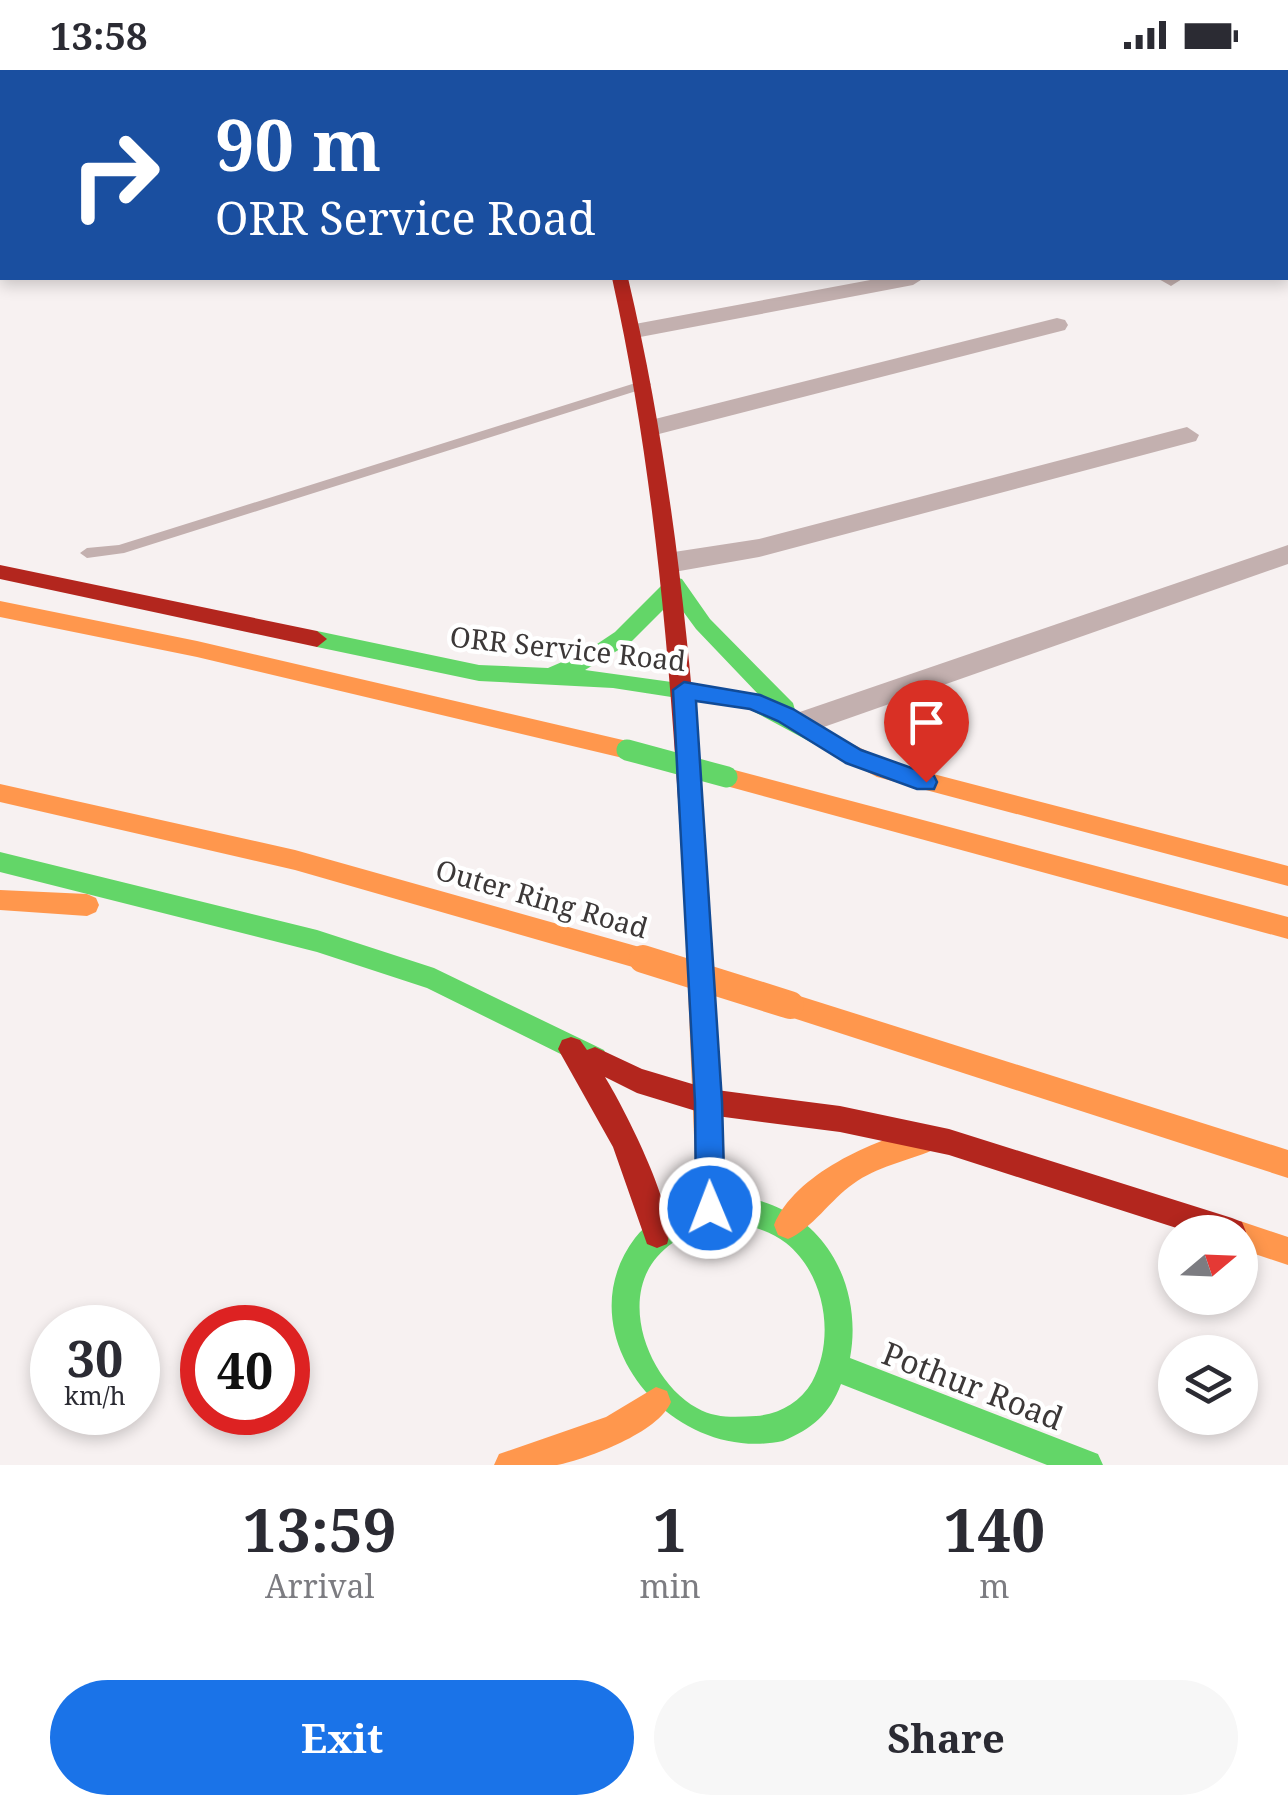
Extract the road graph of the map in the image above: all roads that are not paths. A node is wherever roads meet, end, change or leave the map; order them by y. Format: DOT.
graph roads {
  1 [pos="621,280"];
  2 [pos="902,280"];
  3 [pos="1057,325"];
  4 [pos="636,332"];
  5 [pos="645,384"];
  6 [pos="655,428"];
  7 [pos="1188,435"];
  8 [pos="87,553"];
  9 [pos="1288,554"];
  10 [pos="0,572"];
  11 [pos="675,573"];
  12 [pos="0,610"];
  13 [pos="538,676"];
  14 [pos="684,690"];
  15 [pos="801,724"];
  16 [pos="0,792"];
  17 [pos="0,862"];
  18 [pos="1288,876"];
  19 [pos="0,900"];
  20 [pos="180,906"];
  21 [pos="1288,928"];
  22 [pos="570,1046"];
  23 [pos="709,1102"];
  24 [pos="936,1140"];
  25 [pos="1288,1164"];
  26 [pos="710,1208"];
  27 [pos="1180,1215"];
  28 [pos="788,1224"];
  29 [pos="658,1234"];
  30 [pos="1258,1241"];
  31 [pos="1288,1251"];
  32 [pos="835,1367"];
  33 [pos="656,1402"];
  34 [pos="510,1465"];
  35 [pos="1087,1465"];
  1 -- 4 [label="main road"];
  2 -- 4 [label="street"];
  3 -- 6 [label="street"];
  4 -- 5 [label="main road"];
  5 -- 6 [label="main road"];
  5 -- 8 [label="lane"];
  6 -- 11 [label="main road"];
  7 -- 11 [label="street"];
  9 -- 15 [label="street"];
  10 -- 13 [label="main road, ORR Service Road"];
  11 -- 13 [label="main road"];
  11 -- 14 [label="main road"];
  11 -- 15 [label="main road"];
  12 -- 21 [label="main road, bridge"];
  13 -- 14 [label="main road, ORR Service Road"];
  14 -- 15 [label="main road, ORR Service Road"];
  14 -- 23 [label="main road"];
  15 -- 18 [label="main road, ORR Service Road"];
  16 -- 25 [label="main road, Outer Ring Road, bridge"];
  17 -- 20 [label="main road"];
  19 -- 20 [label="main road"];
  20 -- 22 [label="main road"];
  22 -- 23 [label="main road"];
  22 -- 29 [label="main road"];
  23 -- 24 [label="main road"];
  23 -- 26 [label="main road"];
  24 -- 27 [label="main road"];
  24 -- 28 [label="main road"];
  26 -- 28 [label="main road"];
  26 -- 29 [label="main road"];
  28 -- 32 [label="main road"];
  29 -- 33 [label="main road"];
  30 -- 31 [label="main road"];
  32 -- 33 [label="main road"];
  32 -- 35 [label="main road, Pothur Road"];
  33 -- 34 [label="main road"];
}
